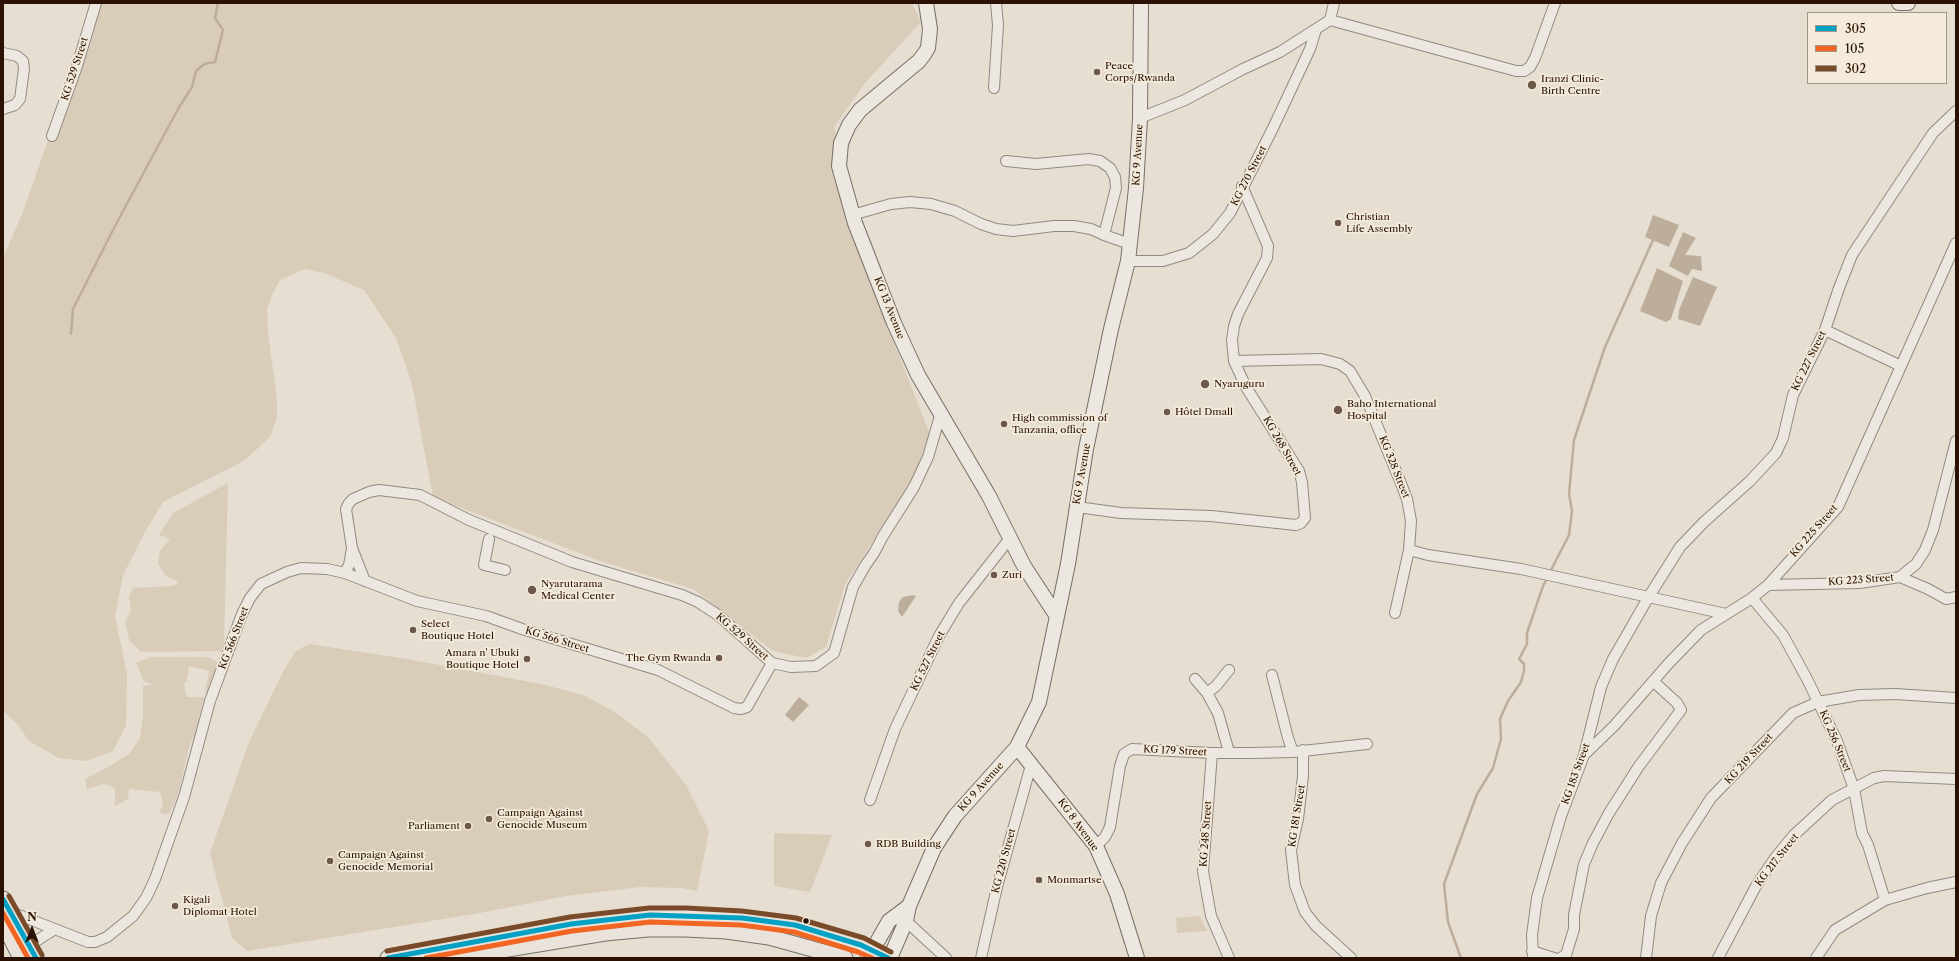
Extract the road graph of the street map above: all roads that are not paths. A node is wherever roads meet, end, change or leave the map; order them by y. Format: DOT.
graph roads {
  1 [pos="96,3"];
  2 [pos="928,3"];
  3 [pos="996,3"];
  4 [pos="1141,3"];
  5 [pos="1334,3"];
  6 [pos="1555,3"];
  7 [pos="1899,3"];
  8 [pos="1908,3"];
  9 [pos="1330,20"];
  10 [pos="1316,29"];
  11 [pos="3,53"];
  12 [pos="994,88"];
  13 [pos="3,108"];
  14 [pos="1956,111"];
  15 [pos="1140,118"];
  16 [pos="52,136"];
  17 [pos="1006,161"];
  18 [pos="1242,186"];
  19 [pos="852,215"];
  20 [pos="1104,235"];
  21 [pos="1956,243"];
  22 [pos="1130,244"];
  23 [pos="1128,261"];
  24 [pos="1825,330"];
  25 [pos="1234,361"];
  26 [pos="1901,366"];
  27 [pos="940,416"];
  28 [pos="1956,441"];
  29 [pos="1077,507"];
  30 [pos="1011,537"];
  31 [pos="489,539"];
  32 [pos="352,548"];
  33 [pos="1409,550"];
  34 [pos="505,570"];
  35 [pos="345,574"];
  36 [pos="1900,577"];
  37 [pos="365,581"];
  38 [pos="1768,585"];
  39 [pos="1956,597"];
  40 [pos="1648,598"];
  41 [pos="1752,598"];
  42 [pos="1395,613"];
  43 [pos="1726,614"];
  44 [pos="1056,615"];
  45 [pos="772,663"];
  46 [pos="1229,670"];
  47 [pos="1272,675"];
  48 [pos="1195,679"];
  49 [pos="1653,681"];
  50 [pos="1207,693"];
  51 [pos="1956,698"];
  52 [pos="1818,702"];
  53 [pos="1367,744"];
  54 [pos="1017,747"];
  55 [pos="1298,751"];
  56 [pos="1229,752"];
  57 [pos="1212,753"];
  58 [pos="1584,755"];
  59 [pos="1030,765"];
  60 [pos="1956,779"];
  61 [pos="1854,789"];
  62 [pos="870,800"];
  63 [pos="1096,846"];
  64 [pos="1956,882"];
  65 [pos="1885,900"];
  66 [pos="909,906"];
  67 [pos="6,911"];
  68 [pos="906,921"];
  69 [pos="55,929"];
  70 [pos="21,950"];
  71 [pos="871,954"];
  72 [pos="1532,955"];
  73 [pos="388,958"];
  74 [pos="454,958"];
  75 [pos="845,958"];
  76 [pos="889,958"];
  77 [pos="946,958"];
  78 [pos="981,958"];
  79 [pos="1137,958"];
  80 [pos="1229,958"];
  81 [pos="1351,958"];
  82 [pos="1554,958"];
  83 [pos="1560,958"];
  84 [pos="1646,958"];
  85 [pos="1718,958"];
  86 [pos="1816,958"];
  1 -- 16 [label="street, KG 529 Street"];
  2 -- 19 [label="main road, KG 13 Avenue"];
  3 -- 12 [label="street"];
  4 -- 15 [label="main road, KG 9 Avenue"];
  5 -- 9 [label="street"];
  6 -- 9 [label="street"];
  7 -- 8 [label="main road"];
  9 -- 10 [label="street"];
  10 -- 15 [label="street"];
  10 -- 18 [label="street, KG 270 Street"];
  11 -- 13 [label="street"];
  14 -- 24 [label="street, KG 227 Street"];
  15 -- 22 [label="main road, KG 9 Avenue"];
  17 -- 20 [label="street"];
  18 -- 23 [label="street, KG 270 Street"];
  18 -- 25 [label="street, KG 268 Street"];
  19 -- 20 [label="street"];
  19 -- 27 [label="main road, KG 13 Avenue"];
  20 -- 22 [label="street"];
  21 -- 26 [label="street, KG 225 Street"];
  22 -- 23 [label="main road, KG 9 Avenue"];
  23 -- 29 [label="main road, KG 9 Avenue"];
  24 -- 26 [label="street"];
  24 -- 40 [label="street, KG 227 Street"];
  25 -- 29 [label="street, KG 268 Street"];
  25 -- 33 [label="street, KG 328 Street"];
  26 -- 38 [label="street, KG 225 Street"];
  27 -- 30 [label="main road, KG 13 Avenue"];
  27 -- 45 [label="street, KG 529 Street"];
  28 -- 36 [label="street, KG 223 Street"];
  29 -- 44 [label="main road, KG 9 Avenue"];
  30 -- 44 [label="main road, KG 13 Avenue"];
  30 -- 62 [label="street, KG 527 Street"];
  31 -- 34 [label="street"];
  32 -- 35 [label="street"];
  32 -- 37 [label="street"];
  32 -- 45 [label="street, KG 529 Street"];
  33 -- 40 [label="street"];
  33 -- 42 [label="street, KG 328 Street"];
  35 -- 37 [label="street, KG 566 Street"];
  35 -- 69 [label="street, KG 566 Street"];
  36 -- 38 [label="street, KG 223 Street"];
  36 -- 39 [label="street"];
  37 -- 45 [label="street, KG 566 Street"];
  38 -- 41 [label="street, KG 225 Street"];
  40 -- 43 [label="street"];
  40 -- 58 [label="street, KG 183 Street"];
  41 -- 43 [label="street, KG 225 Street"];
  41 -- 52 [label="street, KG 256 Street"];
  43 -- 49 [label="street, KG 225 Street"];
  44 -- 54 [label="main road, KG 9 Avenue"];
  46 -- 50 [label="street"];
  47 -- 55 [label="street, KG 181 Street"];
  48 -- 50 [label="street"];
  49 -- 58 [label="street, KG 225 Street"];
  49 -- 83 [label="street"];
  50 -- 56 [label="street"];
  51 -- 52 [label="street, KG 219 Street"];
  52 -- 61 [label="street, KG 256 Street"];
  52 -- 84 [label="street, KG 219 Street"];
  53 -- 55 [label="street, KG 179 Street"];
  54 -- 59 [label="main road, KG 8 Avenue"];
  54 -- 66 [label="main road, KG 9 Avenue"];
  55 -- 56 [label="street, KG 179 Street"];
  55 -- 81 [label="street, KG 181 Street"];
  56 -- 57 [label="street, KG 179 Street"];
  57 -- 63 [label="street, KG 179 Street"];
  57 -- 80 [label="street, KG 248 Street"];
  58 -- 72 [label="street, KG 183 Street"];
  59 -- 63 [label="main road, KG 8 Avenue"];
  59 -- 78 [label="street, KG 220 Street"];
  60 -- 61 [label="street, KG 217 Street"];
  61 -- 65 [label="street, KG 256 Street"];
  61 -- 85 [label="street, KG 217 Street"];
  63 -- 79 [label="main road, KG 8 Avenue"];
  64 -- 65 [label="street"];
  65 -- 86 [label="street"];
  66 -- 68 [label="main road, KG 9 Avenue"];
  66 -- 71 [label="main road, KG 9 Avenue"];
  67 -- 69 [label="street, KG 566 Street"];
  67 -- 70 [label="main road"];
  68 -- 76 [label="main road, KG 9 Avenue"];
  68 -- 77 [label="street"];
  69 -- 70 [label="street"];
  71 -- 73 [label="main road"];
  71 -- 76 [label="main road"];
  72 -- 82 [label="street"];
  74 -- 75 [label="main road"];
}
